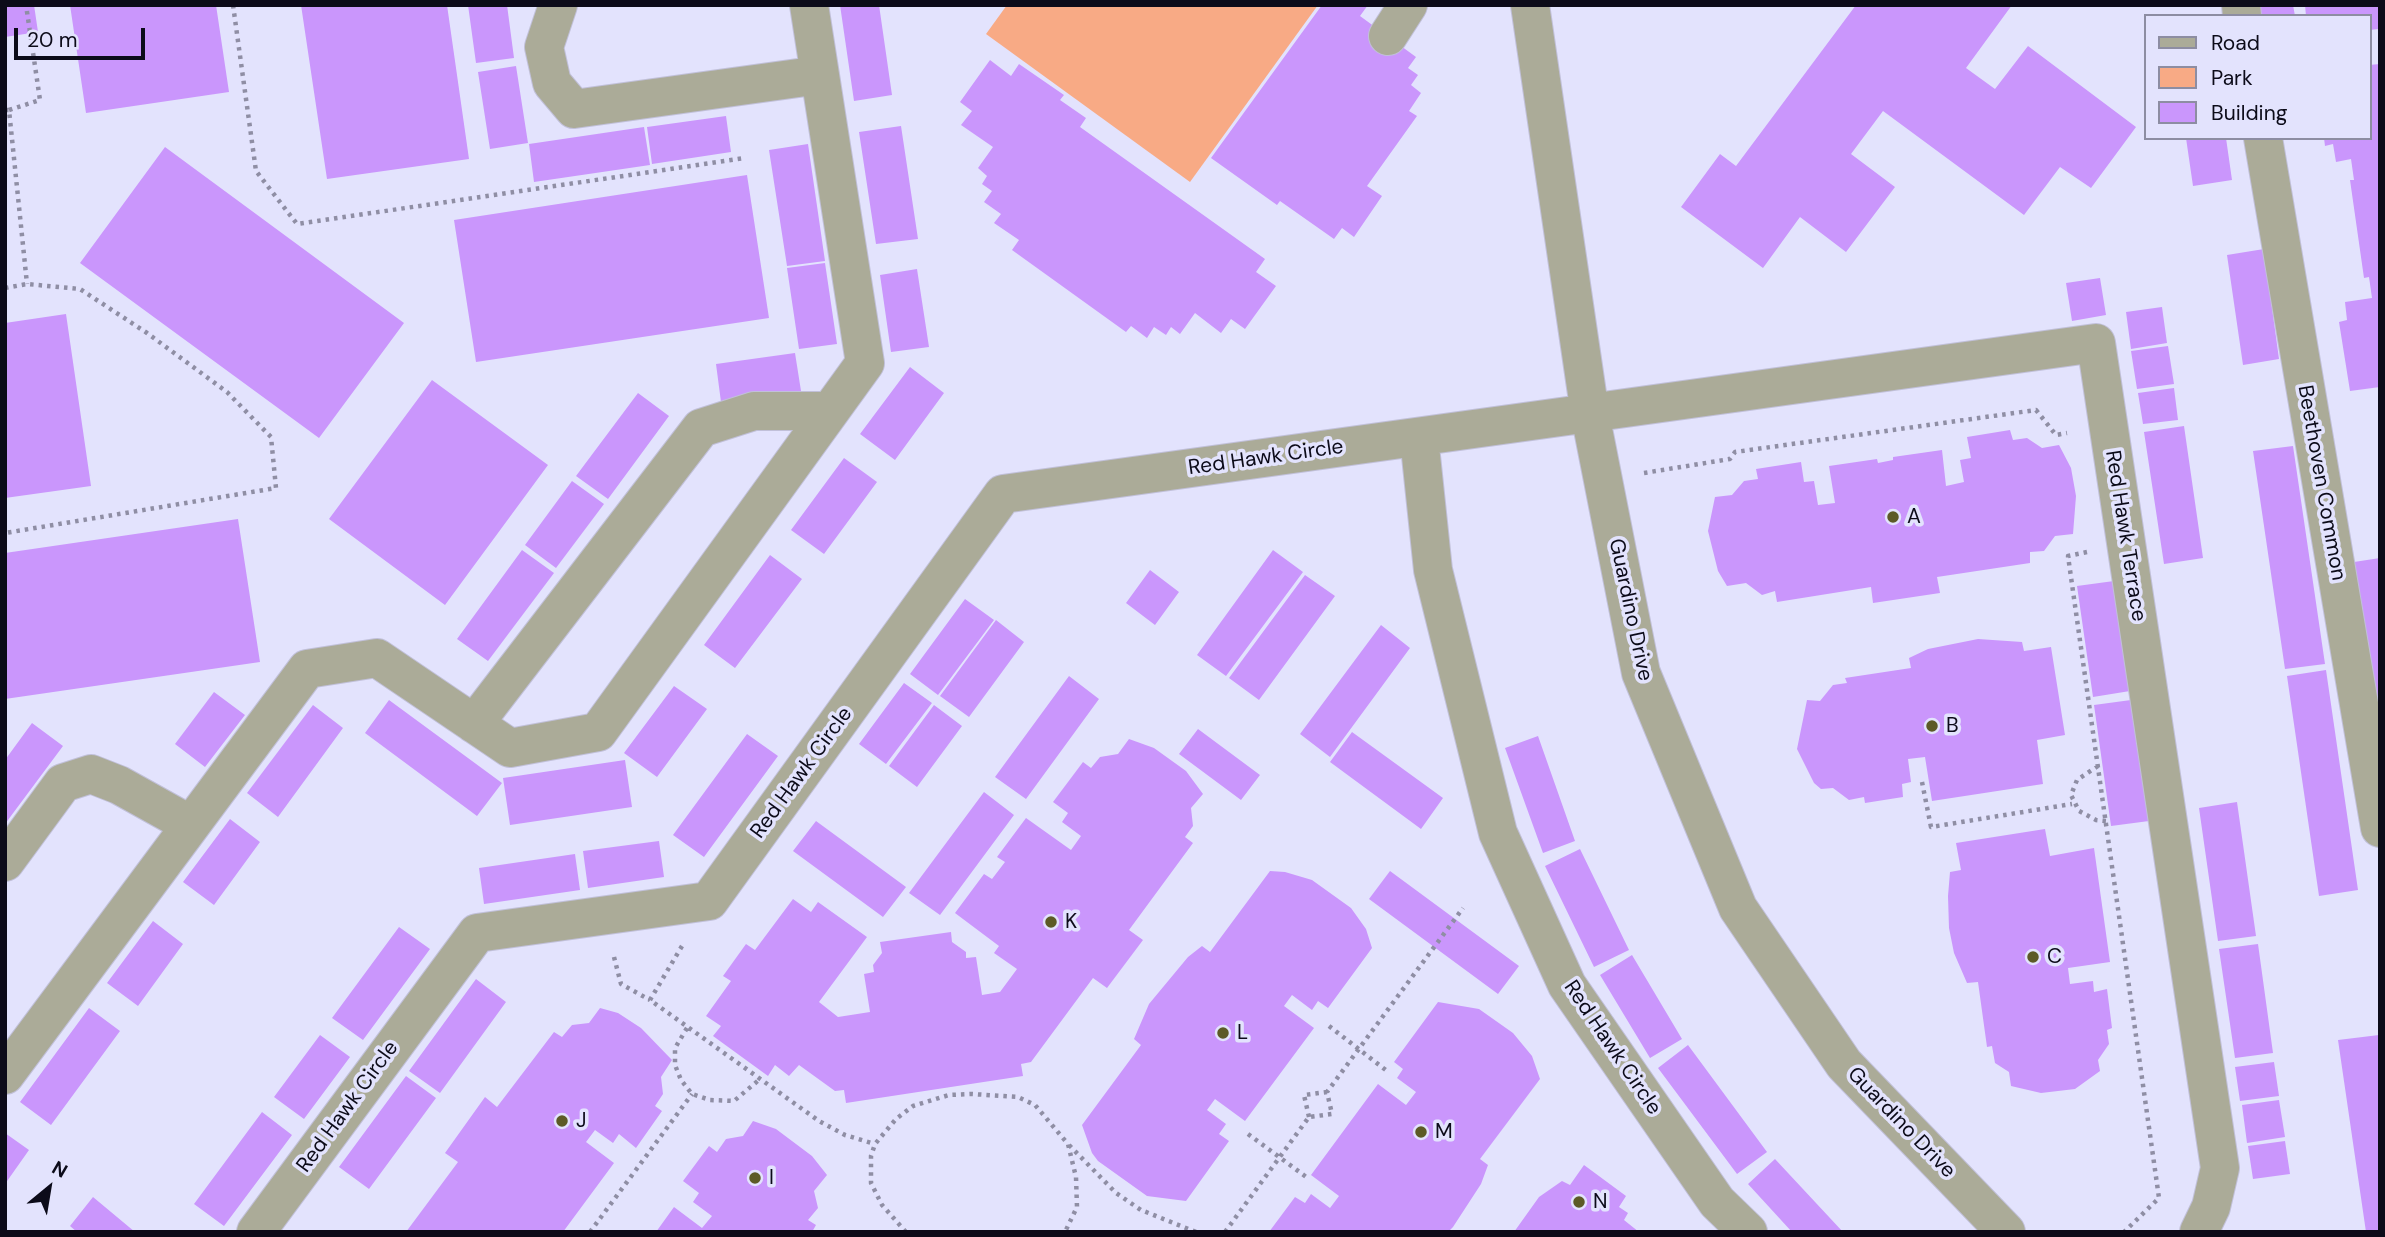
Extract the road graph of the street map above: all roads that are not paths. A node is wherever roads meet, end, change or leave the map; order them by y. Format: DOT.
graph roads {
  1 [pos="558,5"];
  2 [pos="809,5"];
  3 [pos="1530,5"];
  4 [pos="820,75"];
  5 [pos="2263,140"];
  6 [pos="830,411"];
  7 [pos="1590,414"];
  8 [pos="1419,436"];
  9 [pos="474,724"];
  10 [pos="191,825"];
  11 [pos="2380,828"];
  12 [pos="5,862"];
  13 [pos="5,1075"];
  14 [pos="256,1232"];
  15 [pos="1748,1232"];
  16 [pos="2006,1232"];
  17 [pos="2199,1232"];
  1 -- 4 [label="street"];
  2 -- 4 [label="street"];
  3 -- 7 [label="street, Guardino Drive"];
  4 -- 6 [label="street"];
  5 -- 11 [label="street, Beethoven Common"];
  6 -- 9 [label="street"];
  6 -- 9 [label="street"];
  7 -- 8 [label="street, Red Hawk Circle"];
  7 -- 16 [label="street, Guardino Drive"];
  7 -- 17 [label="street, Red Hawk Terrace"];
  8 -- 14 [label="street, Red Hawk Circle"];
  8 -- 15 [label="street, Red Hawk Circle"];
  9 -- 10 [label="street"];
  10 -- 12 [label="street"];
  10 -- 13 [label="street"];
}
